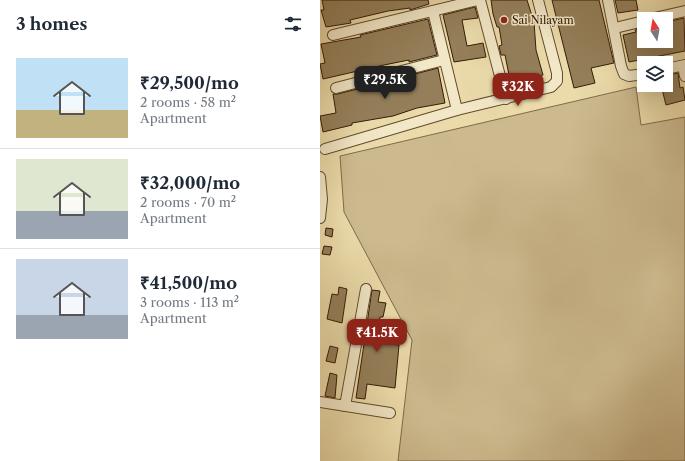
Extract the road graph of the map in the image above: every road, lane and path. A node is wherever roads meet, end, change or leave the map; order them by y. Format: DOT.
graph roads {
  1 [pos="479,0"];
  2 [pos="538,0"];
  3 [pos="608,0"];
  4 [pos="433,11"];
  5 [pos="685,11"];
  6 [pos="673,14"];
  7 [pos="637,23"];
  8 [pos="615,28"];
  9 [pos="333,35"];
  10 [pos="444,60"];
  11 [pos="673,69"];
  12 [pos="684,69"];
  13 [pos="637,75"];
  14 [pos="336,88"];
  15 [pos="506,99"];
  16 [pos="457,110"];
  17 [pos="325,149"];
  18 [pos="320,177"];
  19 [pos="320,218"];
  20 [pos="366,289"];
  21 [pos="320,402"];
  22 [pos="344,406"];
  23 [pos="390,413"];
  1 -- 4 [label="street"];
  1 -- 15 [label="street"];
  2 -- 15 [label="street"];
  3 -- 8 [label="street"];
  4 -- 9 [label="street"];
  4 -- 10 [label="street"];
  5 -- 6 [label="street"];
  7 -- 8 [label="street"];
  8 -- 13 [label="street"];
  10 -- 14 [label="street"];
  10 -- 16 [label="street"];
  11 -- 12 [label="street"];
  15 -- 16 [label="street"];
  16 -- 17 [label="street"];
  18 -- 19 [label="street"];
  20 -- 22 [label="street"];
  21 -- 22 [label="street"];
  22 -- 23 [label="street"];
}
